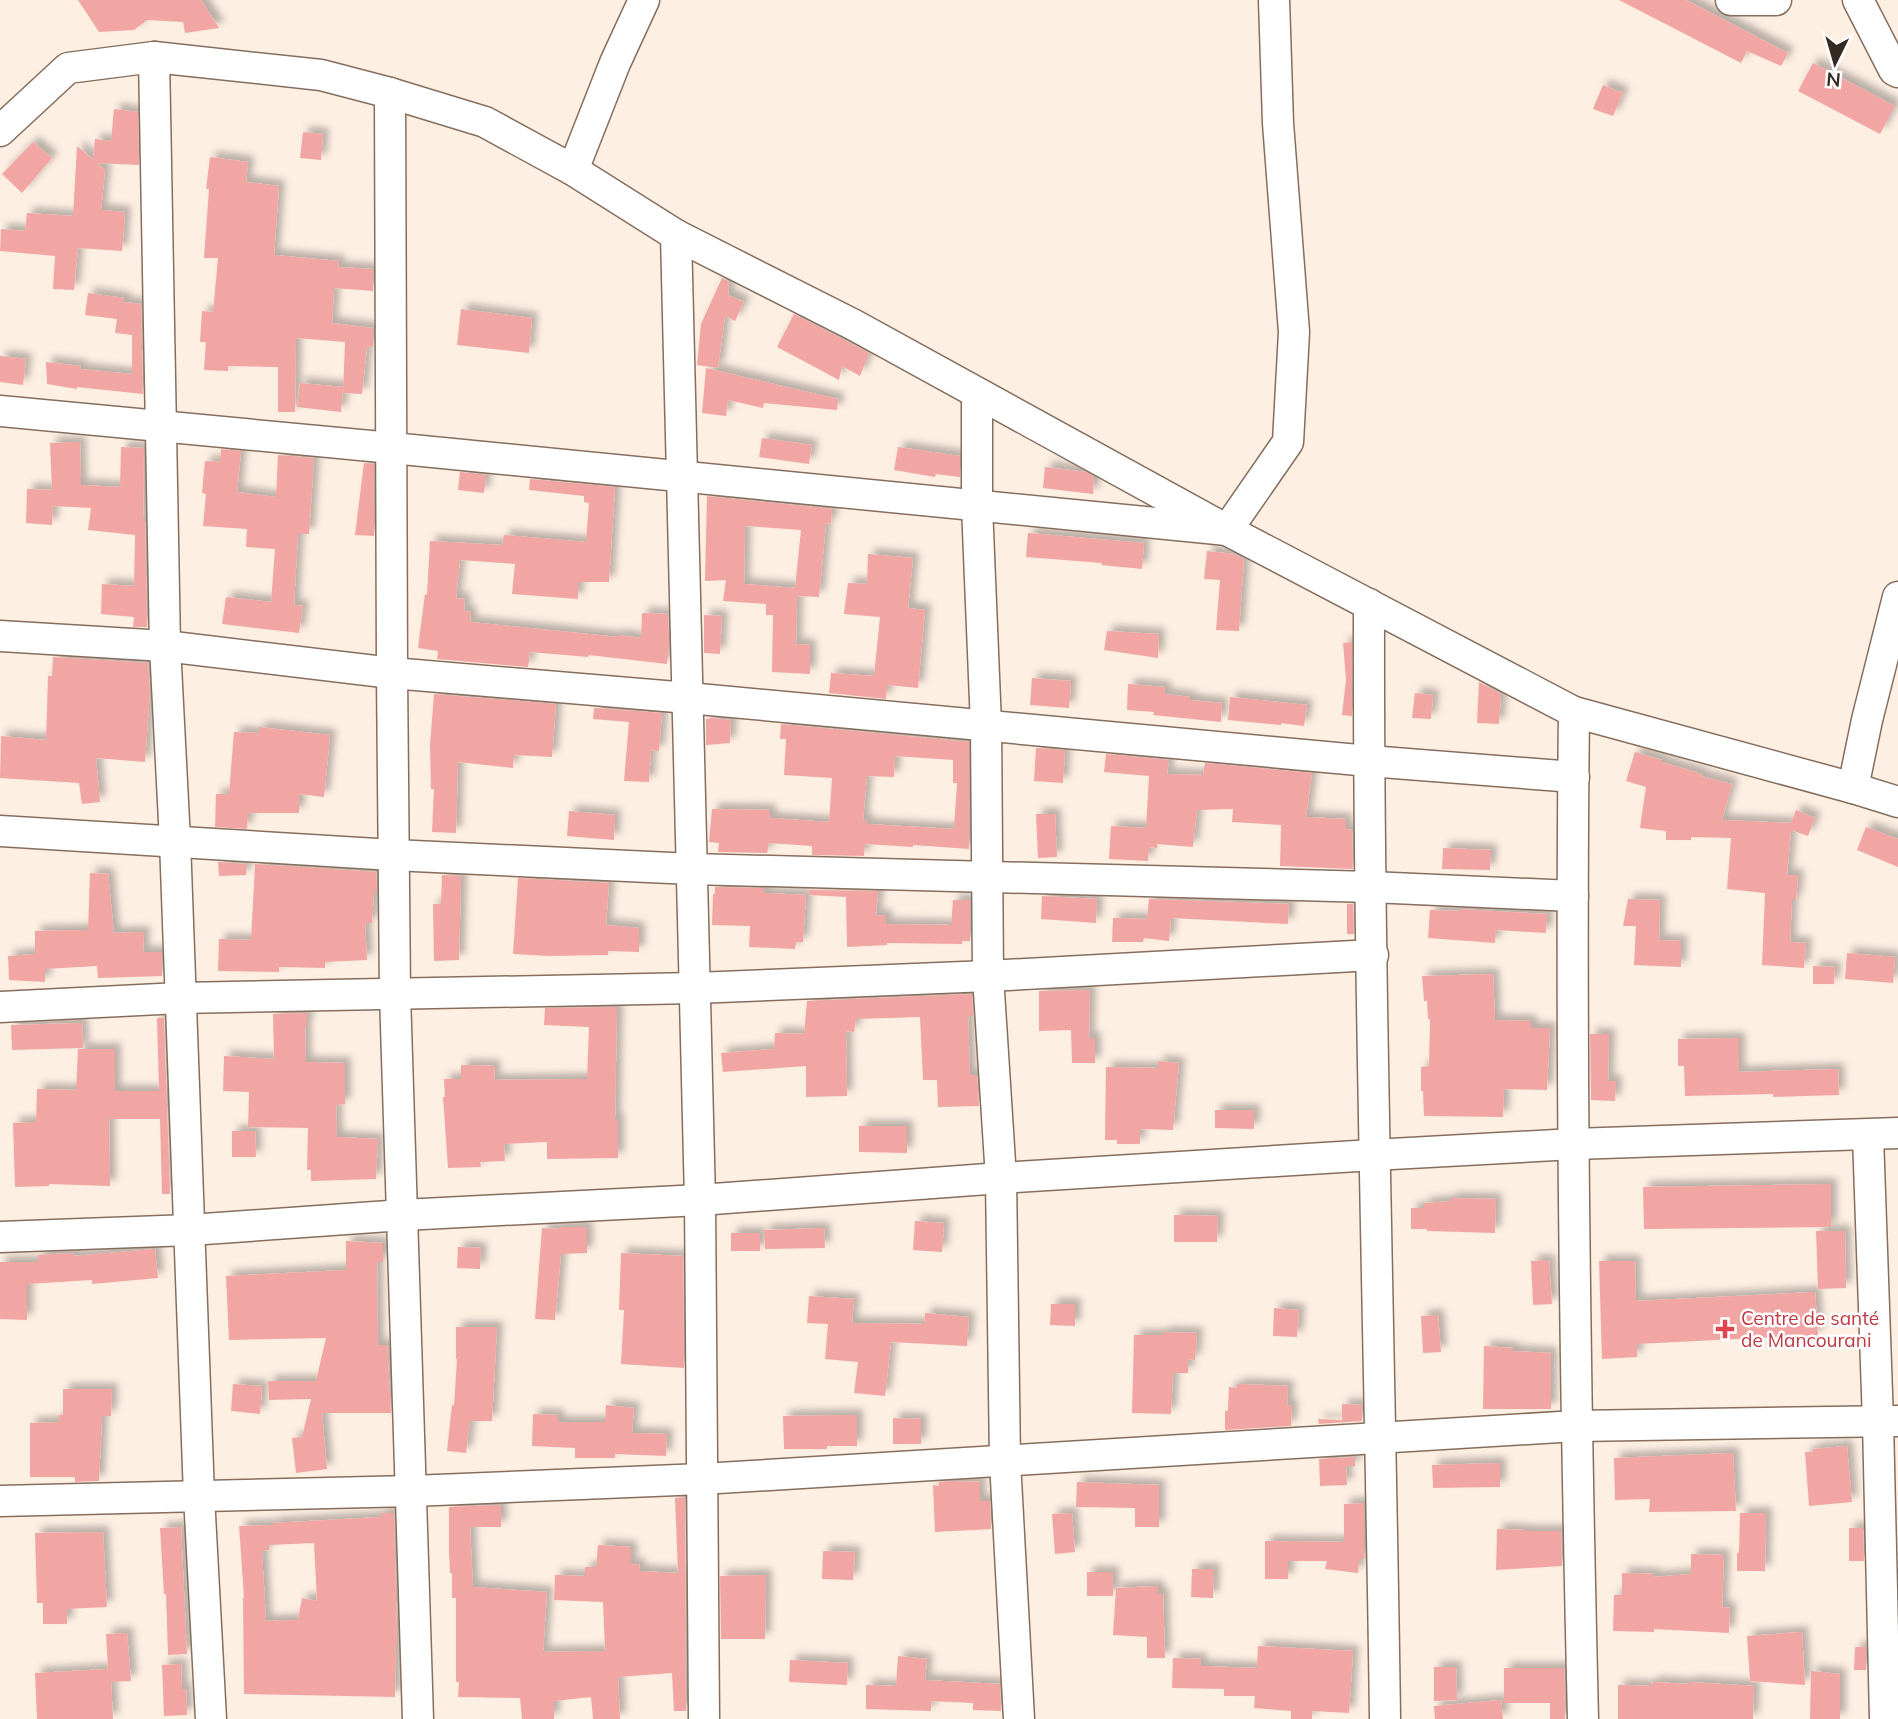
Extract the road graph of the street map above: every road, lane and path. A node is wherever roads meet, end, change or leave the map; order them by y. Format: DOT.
graph roads {
  1 [pos="645,0"];
  2 [pos="1274,0"];
  3 [pos="1731,0"];
  4 [pos="1776,0"];
  5 [pos="1858,0"];
  6 [pos="154,57"];
  7 [pos="1898,72"];
  8 [pos="390,93"];
  9 [pos="6,117"];
  10 [pos="573,170"];
  11 [pos="676,235"];
  12 [pos="976,393"];
  13 [pos="0,411"];
  14 [pos="160,426"];
  15 [pos="392,448"];
  16 [pos="683,478"];
  17 [pos="977,506"];
  18 [pos="1227,530"];
  19 [pos="1898,597"];
  20 [pos="1369,604"];
  21 [pos="0,636"];
  22 [pos="165,646"];
  23 [pos="392,673"];
  24 [pos="688,698"];
  25 [pos="1574,712"];
  26 [pos="986,725"];
  27 [pos="1369,761"];
  28 [pos="1574,777"];
  29 [pos="1853,788"];
  30 [pos="1898,802"];
  31 [pos="0,831"];
  32 [pos="175,841"];
  33 [pos="393,856"];
  34 [pos="692,869"];
  35 [pos="986,876"];
  36 [pos="1371,887"];
  37 [pos="1573,896"];
  38 [pos="1373,955"];
  39 [pos="988,976"];
  40 [pos="695,988"];
  41 [pos="395,995"];
  42 [pos="180,998"];
  43 [pos="0,1007"];
  44 [pos="1898,1133"];
  45 [pos="1868,1136"];
  46 [pos="1574,1144"];
  47 [pos="1373,1155"];
  48 [pos="1001,1178"];
  49 [pos="701,1200"];
  50 [pos="403,1215"];
  51 [pos="190,1230"];
  52 [pos="0,1237"];
  53 [pos="1888,1421"];
  54 [pos="1576,1426"];
  55 [pos="1381,1437"];
  56 [pos="1005,1461"];
  57 [pos="702,1479"];
  58 [pos="412,1491"];
  59 [pos="199,1496"];
  60 [pos="0,1501"];
  61 [pos="211,1719"];
  62 [pos="418,1719"];
  63 [pos="704,1719"];
  64 [pos="1019,1719"];
  65 [pos="1385,1719"];
  66 [pos="1583,1719"];
  67 [pos="1885,1719"];
  1 -- 10 [label="street"];
  2 -- 18 [label="street"];
  3 -- 4 [label="street"];
  5 -- 7 [label="street"];
  6 -- 8 [label="street"];
  6 -- 9 [label="street"];
  6 -- 14 [label="street"];
  8 -- 10 [label="street"];
  8 -- 15 [label="street"];
  10 -- 11 [label="street"];
  11 -- 12 [label="street"];
  11 -- 16 [label="street"];
  12 -- 17 [label="street"];
  12 -- 18 [label="street"];
  13 -- 14 [label="street"];
  14 -- 15 [label="street"];
  14 -- 22 [label="street"];
  15 -- 16 [label="street"];
  15 -- 23 [label="street"];
  16 -- 17 [label="street"];
  16 -- 24 [label="street"];
  17 -- 18 [label="street"];
  17 -- 26 [label="street"];
  18 -- 20 [label="street"];
  19 -- 29 [label="street"];
  20 -- 25 [label="street"];
  20 -- 27 [label="street"];
  21 -- 22 [label="street"];
  22 -- 23 [label="street"];
  22 -- 32 [label="street"];
  23 -- 24 [label="street"];
  23 -- 33 [label="street"];
  24 -- 26 [label="street"];
  24 -- 34 [label="street"];
  25 -- 28 [label="street"];
  25 -- 29 [label="street"];
  26 -- 27 [label="street"];
  26 -- 35 [label="street"];
  27 -- 28 [label="street"];
  27 -- 36 [label="street"];
  28 -- 37 [label="street"];
  29 -- 30 [label="street"];
  31 -- 32 [label="street"];
  32 -- 33 [label="street"];
  32 -- 42 [label="street"];
  33 -- 34 [label="street"];
  33 -- 41 [label="street"];
  34 -- 35 [label="street"];
  34 -- 40 [label="street"];
  35 -- 36 [label="street"];
  35 -- 39 [label="street"];
  36 -- 37 [label="street"];
  36 -- 38 [label="street"];
  37 -- 46 [label="street"];
  38 -- 39 [label="street"];
  38 -- 47 [label="street"];
  39 -- 40 [label="street"];
  39 -- 48 [label="street"];
  40 -- 41 [label="street"];
  40 -- 49 [label="street"];
  41 -- 42 [label="street"];
  41 -- 50 [label="street"];
  42 -- 43 [label="street"];
  42 -- 51 [label="street"];
  44 -- 45 [label="street"];
  45 -- 46 [label="street"];
  45 -- 53 [label="street"];
  46 -- 47 [label="street"];
  46 -- 54 [label="street"];
  47 -- 48 [label="street"];
  47 -- 55 [label="street"];
  48 -- 49 [label="street"];
  48 -- 56 [label="street"];
  49 -- 50 [label="street"];
  49 -- 57 [label="street"];
  50 -- 51 [label="street"];
  50 -- 58 [label="street"];
  51 -- 52 [label="street"];
  51 -- 59 [label="street"];
  53 -- 54 [label="street"];
  53 -- 67 [label="street"];
  54 -- 55 [label="street"];
  54 -- 66 [label="street"];
  55 -- 56 [label="street"];
  55 -- 65 [label="street"];
  56 -- 57 [label="street"];
  56 -- 64 [label="street"];
  57 -- 58 [label="street"];
  57 -- 63 [label="street"];
  58 -- 59 [label="street"];
  58 -- 62 [label="street"];
  59 -- 60 [label="street"];
  59 -- 61 [label="street"];
}
